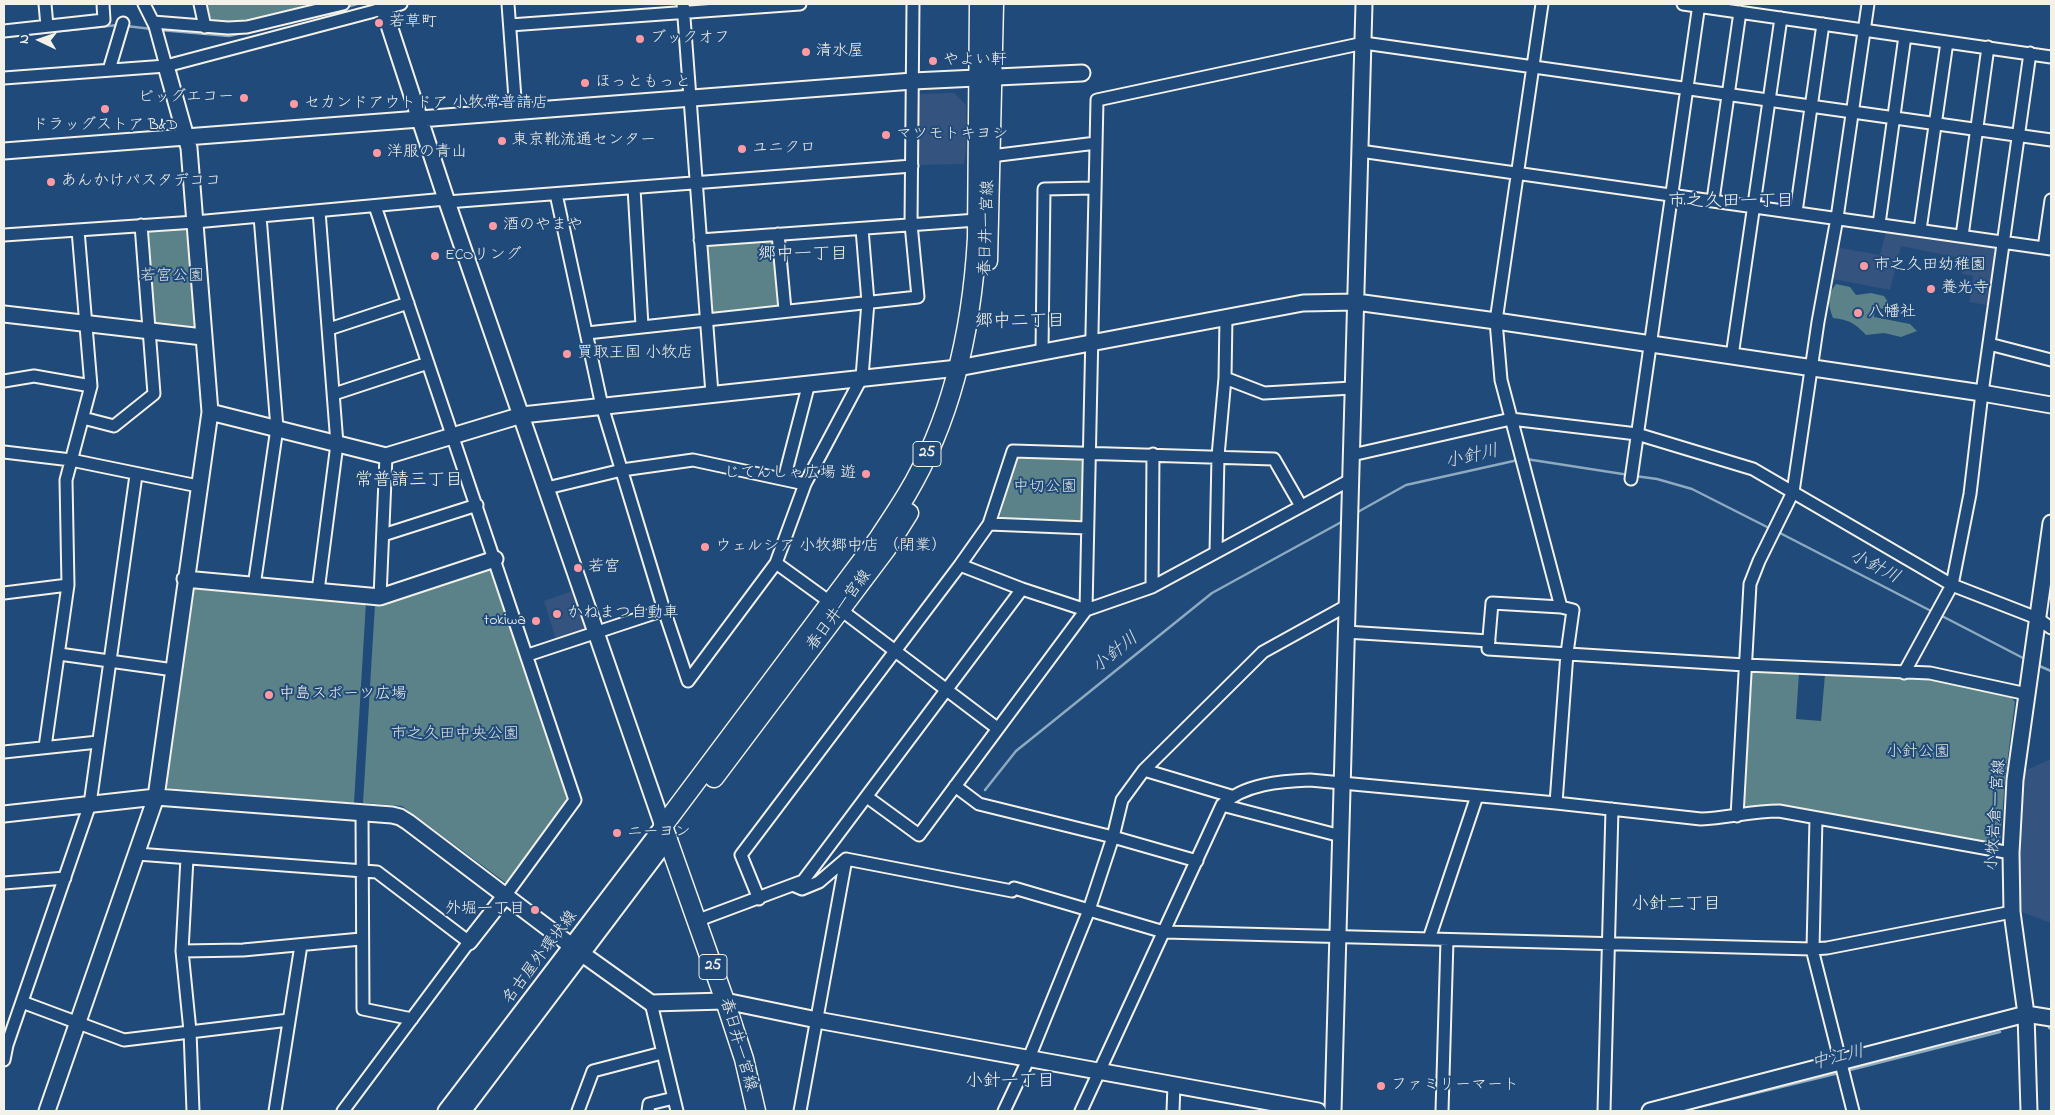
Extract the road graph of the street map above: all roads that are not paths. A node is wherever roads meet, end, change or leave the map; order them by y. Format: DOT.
graph roads {
  1 [pos="45,4"];
  2 [pos="103,4"];
  3 [pos="144,4"];
  4 [pos="200,4"];
  5 [pos="343,4"];
  6 [pos="401,4"];
  7 [pos="508,4"];
  8 [pos="800,4"];
  9 [pos="913,4"];
  10 [pos="979,4"];
  11 [pos="994,4"];
  12 [pos="1364,4"];
  13 [pos="1542,4"];
  14 [pos="1683,4"];
  15 [pos="1868,4"];
  16 [pos="1699,5"];
  17 [pos="382,6"];
  18 [pos="308,8"];
  19 [pos="684,8"];
  20 [pos="1740,12"];
  21 [pos="1781,18"];
  22 [pos="1823,24"];
  23 [pos="121,25"];
  24 [pos="510,25"];
  25 [pos="47,26"];
  26 [pos="155,27"];
  27 [pos="205,27"];
  28 [pos="1865,30"];
  29 [pos="4,31"];
  30 [pos="1905,36"];
  31 [pos="1364,42"];
  32 [pos="1947,42"];
  33 [pos="1988,47"];
  34 [pos="2030,53"];
  35 [pos="2051,56"];
  36 [pos="166,66"];
  37 [pos="1533,67"];
  38 [pos="109,70"];
  39 [pos="1082,73"];
  40 [pos="986,77"];
  41 [pos="4,78"];
  42 [pos="913,81"];
  43 [pos="1687,88"];
  44 [pos="1728,94"];
  45 [pos="690,98"];
  46 [pos="1769,100"];
  47 [pos="1811,106"];
  48 [pos="516,112"];
  49 [pos="1853,112"];
  50 [pos="1894,118"];
  51 [pos="421,119"];
  52 [pos="1936,124"];
  53 [pos="1977,130"];
  54 [pos="2018,136"];
  55 [pos="186,137"];
  56 [pos="2051,140"];
  57 [pos="1096,143"];
  58 [pos="4,151"];
  59 [pos="1360,152"];
  60 [pos="991,156"];
  61 [pos="912,166"];
  62 [pos="1517,173"];
  63 [pos="696,183"];
  64 [pos="634,188"];
  65 [pos="1095,188"];
  66 [pos="556,194"];
  67 [pos="1671,194"];
  68 [pos="1713,200"];
  69 [pos="2051,200"];
  70 [pos="447,201"];
  71 [pos="375,206"];
  72 [pos="1754,206"];
  73 [pos="319,211"];
  74 [pos="1796,212"];
  75 [pos="260,216"];
  76 [pos="1837,218"];
  77 [pos="977,220"];
  78 [pos="195,222"];
  79 [pos="911,224"];
  80 [pos="1879,224"];
  81 [pos="141,225"];
  82 [pos="862,229"];
  83 [pos="78,230"];
  84 [pos="1920,230"];
  85 [pos="778,234"];
  86 [pos="4,235"];
  87 [pos="1962,236"];
  88 [pos="700,240"];
  89 [pos="2004,242"];
  90 [pos="2048,249"];
  91 [pos="868,302"];
  92 [pos="1356,302"];
  93 [pos="408,303"];
  94 [pos="785,310"];
  95 [pos="4,314"];
  96 [pos="1226,317"];
  97 [pos="706,319"];
  98 [pos="1496,320"];
  99 [pos="85,323"];
  100 [pos="642,326"];
  101 [pos="329,329"];
  102 [pos="149,331"];
  103 [pos="587,333"];
  104 [pos="203,337"];
  105 [pos="1092,342"];
  106 [pos="1650,344"];
  107 [pos="1989,344"];
  108 [pos="1042,351"];
  109 [pos="1732,356"];
  110 [pos="2051,360"];
  111 [pos="428,363"];
  112 [pos="964,366"];
  113 [pos="1812,368"];
  114 [pos="862,378"];
  115 [pos="1225,378"];
  116 [pos="4,381"];
  117 [pos="809,383"];
  118 [pos="91,386"];
  119 [pos="1352,388"];
  120 [pos="1982,393"];
  121 [pos="334,394"];
  122 [pos="712,394"];
  123 [pos="2051,405"];
  124 [pos="602,406"];
  125 [pos="210,412"];
  126 [pos="522,415"];
  127 [pos="83,418"];
  128 [pos="1511,418"];
  129 [pos="277,428"];
  130 [pos="1637,434"];
  131 [pos="454,436"];
  132 [pos="337,444"];
  133 [pos="4,452"];
  134 [pos="1089,452"];
  135 [pos="1153,454"];
  136 [pos="1352,455"];
  137 [pos="386,456"];
  138 [pos="1218,456"];
  139 [pos="72,460"];
  140 [pos="622,470"];
  141 [pos="136,475"];
  142 [pos="784,479"];
  143 [pos="1631,479"];
  144 [pos="1350,480"];
  145 [pos="805,484"];
  146 [pos="198,486"];
  147 [pos="547,488"];
  148 [pos="1793,492"];
  149 [pos="476,505"];
  150 [pos="1301,506"];
  151 [pos="2051,523"];
  152 [pos="989,524"];
  153 [pos="1087,528"];
  154 [pos="383,535"];
  155 [pos="2050,543"];
  156 [pos="1216,552"];
  157 [pos="495,560"];
  158 [pos="776,563"];
  159 [pos="960,565"];
  160 [pos="185,579"];
  161 [pos="1952,585"];
  162 [pos="68,586"];
  163 [pos="254,586"];
  164 [pos="1152,588"];
  165 [pos="1022,589"];
  166 [pos="318,591"];
  167 [pos="4,593"];
  168 [pos="380,597"];
  169 [pos="1348,605"];
  170 [pos="835,606"];
  171 [pos="1561,607"];
  172 [pos="664,610"];
  173 [pos="1086,610"];
  174 [pos="2038,618"];
  175 [pos="2051,628"];
  176 [pos="595,632"];
  177 [pos="1346,632"];
  178 [pos="1489,641"];
  179 [pos="896,651"];
  180 [pos="1567,653"];
  181 [pos="59,654"];
  182 [pos="528,655"];
  183 [pos="110,661"];
  184 [pos="1745,665"];
  185 [pos="174,670"];
  186 [pos="1904,672"];
  187 [pos="946,691"];
  188 [pos="2027,694"];
  189 [pos="997,728"];
  190 [pos="98,742"];
  191 [pos="46,747"];
  192 [pos="4,752"];
  193 [pos="1144,770"];
  194 [pos="1342,783"];
  195 [pos="955,786"];
  196 [pos="1231,796"];
  197 [pos="1477,796"];
  198 [pos="156,797"];
  199 [pos="867,797"];
  200 [pos="1556,803"];
  201 [pos="90,804"];
  202 [pos="1222,805"];
  203 [pos="1612,809"];
  204 [pos="362,812"];
  205 [pos="4,814"];
  206 [pos="1737,816"];
  207 [pos="1816,818"];
  208 [pos="666,832"];
  209 [pos="1341,836"];
  210 [pos="1113,837"];
  211 [pos="2010,853"];
  212 [pos="137,854"];
  213 [pos="187,858"];
  214 [pos="846,859"];
  215 [pos="1196,861"];
  216 [pos="363,871"];
  217 [pos="64,878"];
  218 [pos="4,883"];
  219 [pos="794,885"];
  220 [pos="505,896"];
  221 [pos="758,899"];
  222 [pos="1089,910"];
  223 [pos="2012,912"];
  224 [pos="696,921"];
  225 [pos="1164,932"];
  226 [pos="1339,937"];
  227 [pos="362,939"];
  228 [pos="1429,940"];
  229 [pos="1447,940"];
  230 [pos="469,942"];
  231 [pos="1608,944"];
  232 [pos="301,945"];
  233 [pos="1813,949"];
  234 [pos="577,950"];
  235 [pos="182,951"];
  236 [pos="725,1001"];
  237 [pos="22,1002"];
  238 [pos="651,1003"];
  239 [pos="2026,1014"];
  240 [pos="2051,1018"];
  241 [pos="412,1019"];
  242 [pos="289,1020"];
  243 [pos="816,1020"];
  244 [pos="77,1022"];
  245 [pos="190,1031"];
  246 [pos="5,1044"];
  247 [pos="662,1053"];
  248 [pos="1029,1058"];
  249 [pos="4,1060"];
  250 [pos="1842,1069"];
  251 [pos="1100,1071"];
  252 [pos="1174,1084"];
  253 [pos="674,1098"];
  254 [pos="47,1111"];
  255 [pos="193,1111"];
  256 [pos="275,1111"];
  257 [pos="343,1111"];
  258 [pos="446,1111"];
  259 [pos="463,1111"];
  260 [pos="578,1111"];
  261 [pos="648,1111"];
  262 [pos="677,1111"];
  263 [pos="756,1111"];
  264 [pos="800,1111"];
  265 [pos="1004,1111"];
  266 [pos="1081,1111"];
  267 [pos="1173,1111"];
  268 [pos="1318,1111"];
  269 [pos="1333,1111"];
  270 [pos="1442,1111"];
  271 [pos="1604,1111"];
  272 [pos="1650,1111"];
  273 [pos="1853,1111"];
  274 [pos="2029,1111"];
  1 -- 25 [label="street"];
  2 -- 25 [label="street"];
  3 -- 26 [label="street"];
  4 -- 27 [label="street"];
  5 -- 18 [label="street"];
  6 -- 17 [label="street"];
  7 -- 24 [label="street"];
  8 -- 19 [label="street"];
  9 -- 42 [label="street"];
  10 -- 40 [label="main road, 春日井一宮線 / 25"];
  11 -- 40 [label="main road, 春日井一宮線 / 25"];
  12 -- 31 [label="street"];
  13 -- 37 [label="street"];
  14 -- 16 [label="street"];
  15 -- 28 [label="street"];
  16 -- 20 [label="street"];
  16 -- 43 [label="street"];
  17 -- 36 [label="street"];
  17 -- 51 [label="street"];
  18 -- 27 [label="street"];
  19 -- 24 [label="street"];
  19 -- 45 [label="street"];
  20 -- 21 [label="street"];
  20 -- 44 [label="street"];
  21 -- 22 [label="street"];
  21 -- 46 [label="street"];
  22 -- 28 [label="street"];
  22 -- 47 [label="street"];
  23 -- 38 [label="street"];
  24 -- 48 [label="street"];
  25 -- 29 [label="street"];
  26 -- 27 [label="street"];
  26 -- 36 [label="street"];
  28 -- 30 [label="street"];
  28 -- 49 [label="street"];
  30 -- 32 [label="street"];
  30 -- 50 [label="street"];
  31 -- 37 [label="street"];
  31 -- 57 [label="street"];
  31 -- 59 [label="street"];
  32 -- 33 [label="street"];
  32 -- 52 [label="street"];
  33 -- 34 [label="street"];
  33 -- 53 [label="street"];
  34 -- 35 [label="street"];
  34 -- 54 [label="street"];
  36 -- 38 [label="street"];
  36 -- 55 [label="street"];
  37 -- 43 [label="street"];
  37 -- 62 [label="street"];
  38 -- 41 [label="street"];
  39 -- 40 [label="street"];
  40 -- 42 [label="street"];
  40 -- 60 [label="main road, 春日井一宮線 / 25"];
  40 -- 77 [label="main road, 春日井一宮線 / 25"];
  42 -- 45 [label="street"];
  42 -- 61 [label="street"];
  43 -- 44 [label="street"];
  43 -- 67 [label="street"];
  44 -- 46 [label="street"];
  44 -- 68 [label="street"];
  45 -- 48 [label="street"];
  45 -- 63 [label="street"];
  46 -- 47 [label="street"];
  46 -- 72 [label="street"];
  47 -- 49 [label="street"];
  47 -- 74 [label="street"];
  48 -- 51 [label="street"];
  49 -- 50 [label="street"];
  49 -- 76 [label="street"];
  50 -- 52 [label="street"];
  50 -- 80 [label="street"];
  51 -- 55 [label="street"];
  51 -- 70 [label="street"];
  52 -- 53 [label="street"];
  52 -- 84 [label="street"];
  53 -- 54 [label="street"];
  53 -- 87 [label="street"];
  54 -- 56 [label="street"];
  54 -- 89 [label="street"];
  55 -- 58 [label="street"];
  55 -- 78 [label="street"];
  57 -- 60 [label="street"];
  57 -- 65 [label="street"];
  59 -- 62 [label="street"];
  59 -- 92 [label="street"];
  60 -- 112 [label="main road, 春日井一宮線 / 25"];
  61 -- 63 [label="street"];
  61 -- 79 [label="street"];
  62 -- 67 [label="street"];
  62 -- 98 [label="street"];
  63 -- 64 [label="street"];
  63 -- 88 [label="street"];
  64 -- 66 [label="street"];
  64 -- 100 [label="street"];
  65 -- 105 [label="street"];
  65 -- 108 [label="street"];
  66 -- 70 [label="street"];
  66 -- 103 [label="street"];
  67 -- 68 [label="street"];
  67 -- 106 [label="street"];
  68 -- 72 [label="street"];
  69 -- 90 [label="street"];
  70 -- 71 [label="street"];
  70 -- 126 [label="street"];
  71 -- 73 [label="street"];
  71 -- 93 [label="street"];
  72 -- 74 [label="street"];
  72 -- 109 [label="street"];
  73 -- 75 [label="street"];
  73 -- 101 [label="street"];
  74 -- 76 [label="street"];
  75 -- 78 [label="street"];
  75 -- 129 [label="street"];
  76 -- 80 [label="street"];
  76 -- 113 [label="street"];
  77 -- 79 [label="street"];
  77 -- 112 [label="main road, 春日井一宮線 / 25"];
  78 -- 81 [label="street"];
  78 -- 104 [label="street"];
  79 -- 82 [label="street"];
  79 -- 91 [label="street"];
  80 -- 84 [label="street"];
  81 -- 83 [label="street"];
  81 -- 102 [label="street"];
  82 -- 85 [label="street"];
  82 -- 91 [label="street"];
  83 -- 86 [label="street"];
  83 -- 99 [label="street"];
  84 -- 87 [label="street"];
  85 -- 88 [label="street"];
  85 -- 94 [label="street"];
  87 -- 89 [label="street"];
  88 -- 97 [label="street"];
  89 -- 90 [label="street"];
  89 -- 107 [label="street"];
  91 -- 94 [label="street"];
  91 -- 114 [label="street"];
  92 -- 96 [label="street"];
  92 -- 98 [label="street"];
  92 -- 119 [label="street"];
  93 -- 101 [label="street"];
  93 -- 111 [label="street"];
  94 -- 97 [label="street"];
  95 -- 99 [label="street"];
  96 -- 105 [label="street"];
  96 -- 115 [label="street"];
  97 -- 100 [label="street"];
  97 -- 122 [label="street"];
  98 -- 106 [label="street"];
  98 -- 128 [label="street"];
  99 -- 102 [label="street"];
  99 -- 118 [label="street"];
  100 -- 103 [label="street"];
  101 -- 121 [label="street"];
  102 -- 104 [label="street"];
  102 -- 127 [label="street"];
  103 -- 124 [label="street"];
  104 -- 125 [label="street"];
  105 -- 108 [label="street"];
  105 -- 134 [label="street"];
  106 -- 109 [label="street"];
  106 -- 130 [label="street"];
  107 -- 110 [label="street"];
  107 -- 120 [label="street"];
  108 -- 112 [label="street"];
  109 -- 113 [label="street"];
  111 -- 121 [label="street"];
  111 -- 131 [label="street"];
  112 -- 114 [label="street"];
  112 -- 170 [label="main road, 春日井一宮線 / 25"];
  113 -- 120 [label="street"];
  113 -- 148 [label="street"];
  114 -- 117 [label="street"];
  114 -- 145 [label="street"];
  115 -- 119 [label="street"];
  115 -- 138 [label="street"];
  116 -- 118 [label="street"];
  117 -- 122 [label="street"];
  117 -- 142 [label="street"];
  118 -- 127 [label="street"];
  119 -- 136 [label="street"];
  120 -- 123 [label="street"];
  120 -- 161 [label="street"];
  121 -- 132 [label="street"];
  122 -- 124 [label="street"];
  124 -- 126 [label="street"];
  124 -- 140 [label="street"];
  125 -- 129 [label="street"];
  125 -- 146 [label="street"];
  126 -- 131 [label="street"];
  126 -- 147 [label="street"];
  127 -- 139 [label="street"];
  128 -- 130 [label="street"];
  128 -- 136 [label="street"];
  128 -- 171 [label="street"];
  129 -- 132 [label="street"];
  129 -- 163 [label="street"];
  130 -- 143 [label="street"];
  130 -- 148 [label="street"];
  131 -- 137 [label="street"];
  131 -- 149 [label="street"];
  132 -- 137 [label="street"];
  132 -- 166 [label="street"];
  133 -- 139 [label="street"];
  134 -- 135 [label="street"];
  134 -- 152 [label="street"];
  134 -- 153 [label="street"];
  135 -- 138 [label="street"];
  135 -- 164 [label="street"];
  136 -- 144 [label="street"];
  137 -- 154 [label="street"];
  138 -- 150 [label="street"];
  138 -- 156 [label="street"];
  139 -- 141 [label="street"];
  139 -- 162 [label="street"];
  140 -- 142 [label="street"];
  140 -- 147 [label="street"];
  140 -- 172 [label="street"];
  141 -- 146 [label="street"];
  141 -- 183 [label="street"];
  142 -- 145 [label="street"];
  144 -- 150 [label="street"];
  144 -- 169 [label="street"];
  145 -- 158 [label="street"];
  146 -- 160 [label="street"];
  147 -- 176 [label="street"];
  148 -- 161 [label="street"];
  148 -- 184 [label="street"];
  149 -- 154 [label="street"];
  149 -- 157 [label="street"];
  150 -- 156 [label="street"];
  151 -- 155 [label="street, 小牧岩倉一宮線"];
  152 -- 153 [label="street"];
  152 -- 159 [label="street"];
  153 -- 173 [label="street"];
  154 -- 168 [label="street"];
  155 -- 174 [label="street, 小牧岩倉一宮線"];
  156 -- 164 [label="street"];
  157 -- 168 [label="street"];
  157 -- 182 [label="street"];
  158 -- 170 [label="street"];
  158 -- 172 [label="street"];
  159 -- 165 [label="street"];
  159 -- 179 [label="street"];
  160 -- 163 [label="street"];
  160 -- 185 [label="street"];
  161 -- 174 [label="street"];
  161 -- 186 [label="street"];
  162 -- 167 [label="street"];
  162 -- 181 [label="street"];
  163 -- 166 [label="street"];
  164 -- 173 [label="street"];
  165 -- 173 [label="street"];
  165 -- 187 [label="street"];
  166 -- 168 [label="street"];
  169 -- 177 [label="street"];
  169 -- 193 [label="street"];
  170 -- 179 [label="street"];
  170 -- 208 [label="main road, 春日井一宮線 / 25"];
  171 -- 178 [label="street"];
  171 -- 180 [label="street"];
  172 -- 176 [label="street"];
  173 -- 189 [label="street"];
  174 -- 175 [label="street"];
  174 -- 188 [label="street, 小牧岩倉一宮線"];
  176 -- 182 [label="street"];
  176 -- 208 [label="street"];
  177 -- 178 [label="street"];
  177 -- 194 [label="street"];
  178 -- 180 [label="street"];
  179 -- 187 [label="street"];
  179 -- 221 [label="street"];
  180 -- 184 [label="street"];
  180 -- 200 [label="street"];
  181 -- 183 [label="street"];
  181 -- 191 [label="street"];
  182 -- 220 [label="street"];
  183 -- 185 [label="street"];
  183 -- 190 [label="street"];
  184 -- 186 [label="street"];
  184 -- 206 [label="street"];
  185 -- 198 [label="street"];
  186 -- 188 [label="street"];
  187 -- 189 [label="street"];
  187 -- 199 [label="street"];
  188 -- 211 [label="street, 小牧岩倉一宮線"];
  189 -- 195 [label="street"];
  190 -- 191 [label="street"];
  190 -- 201 [label="street"];
  191 -- 192 [label="street"];
  193 -- 196 [label="street"];
  193 -- 210 [label="street"];
  194 -- 196 [label="street"];
  194 -- 197 [label="street"];
  194 -- 209 [label="street"];
  195 -- 199 [label="street"];
  195 -- 210 [label="street"];
  196 -- 202 [label="street"];
  197 -- 200 [label="street"];
  197 -- 228 [label="street"];
  198 -- 201 [label="street"];
  198 -- 204 [label="street"];
  198 -- 212 [label="street"];
  199 -- 219 [label="street"];
  200 -- 203 [label="street"];
  201 -- 205 [label="street"];
  201 -- 217 [label="street"];
  202 -- 209 [label="street"];
  202 -- 215 [label="street"];
  203 -- 206 [label="street"];
  203 -- 231 [label="street"];
  204 -- 216 [label="street"];
  204 -- 220 [label="street"];
  206 -- 207 [label="street"];
  207 -- 211 [label="street"];
  207 -- 233 [label="street"];
  208 -- 224 [label="main road, 春日井一宮線 / 25"];
  208 -- 234 [label="street, 名古屋外環状線"];
  209 -- 226 [label="street"];
  210 -- 215 [label="street"];
  210 -- 222 [label="street"];
  211 -- 223 [label="street, 小牧岩倉一宮線"];
  212 -- 213 [label="street"];
  212 -- 244 [label="street"];
  213 -- 216 [label="street"];
  213 -- 235 [label="street"];
  214 -- 219 [label="street"];
  214 -- 222 [label="street"];
  214 -- 243 [label="street"];
  215 -- 225 [label="street"];
  216 -- 227 [label="street"];
  216 -- 230 [label="street"];
  217 -- 218 [label="street"];
  217 -- 237 [label="street"];
  219 -- 221 [label="street"];
  220 -- 230 [label="street"];
  220 -- 234 [label="street"];
  221 -- 224 [label="street"];
  222 -- 225 [label="street"];
  222 -- 248 [label="street"];
  223 -- 233 [label="street"];
  223 -- 239 [label="street, 小牧岩倉一宮線"];
  224 -- 236 [label="main road, 春日井一宮線 / 25"];
  225 -- 226 [label="street"];
  225 -- 251 [label="street"];
  226 -- 228 [label="street"];
  226 -- 269 [label="street"];
  227 -- 232 [label="street"];
  227 -- 241 [label="street"];
  228 -- 229 [label="street"];
  229 -- 231 [label="street"];
  229 -- 270 [label="street"];
  230 -- 241 [label="street"];
  231 -- 233 [label="street"];
  231 -- 271 [label="street"];
  232 -- 235 [label="street"];
  232 -- 242 [label="street"];
  233 -- 250 [label="street"];
  234 -- 238 [label="street"];
  234 -- 258 [label="street, 名古屋外環状線"];
  234 -- 259 [label="street, 名古屋外環状線"];
  235 -- 245 [label="street"];
  236 -- 238 [label="street"];
  236 -- 243 [label="street"];
  236 -- 263 [label="main road, 春日井一宮線 / 25"];
  237 -- 244 [label="street"];
  237 -- 246 [label="street"];
  238 -- 247 [label="street"];
  239 -- 240 [label="street"];
  239 -- 250 [label="street"];
  239 -- 274 [label="street, 小牧岩倉一宮線"];
  241 -- 257 [label="street"];
  242 -- 245 [label="street"];
  242 -- 256 [label="street"];
  243 -- 248 [label="street"];
  243 -- 264 [label="street"];
  244 -- 245 [label="street"];
  244 -- 254 [label="street"];
  245 -- 255 [label="street"];
  246 -- 249 [label="street"];
  247 -- 253 [label="street"];
  247 -- 260 [label="street"];
  248 -- 251 [label="street"];
  248 -- 265 [label="street"];
  250 -- 272 [label="street"];
  250 -- 273 [label="street"];
  251 -- 252 [label="street"];
  251 -- 266 [label="street"];
  252 -- 267 [label="street"];
  252 -- 268 [label="street"];
  253 -- 261 [label="street"];
  253 -- 262 [label="street"];
}
